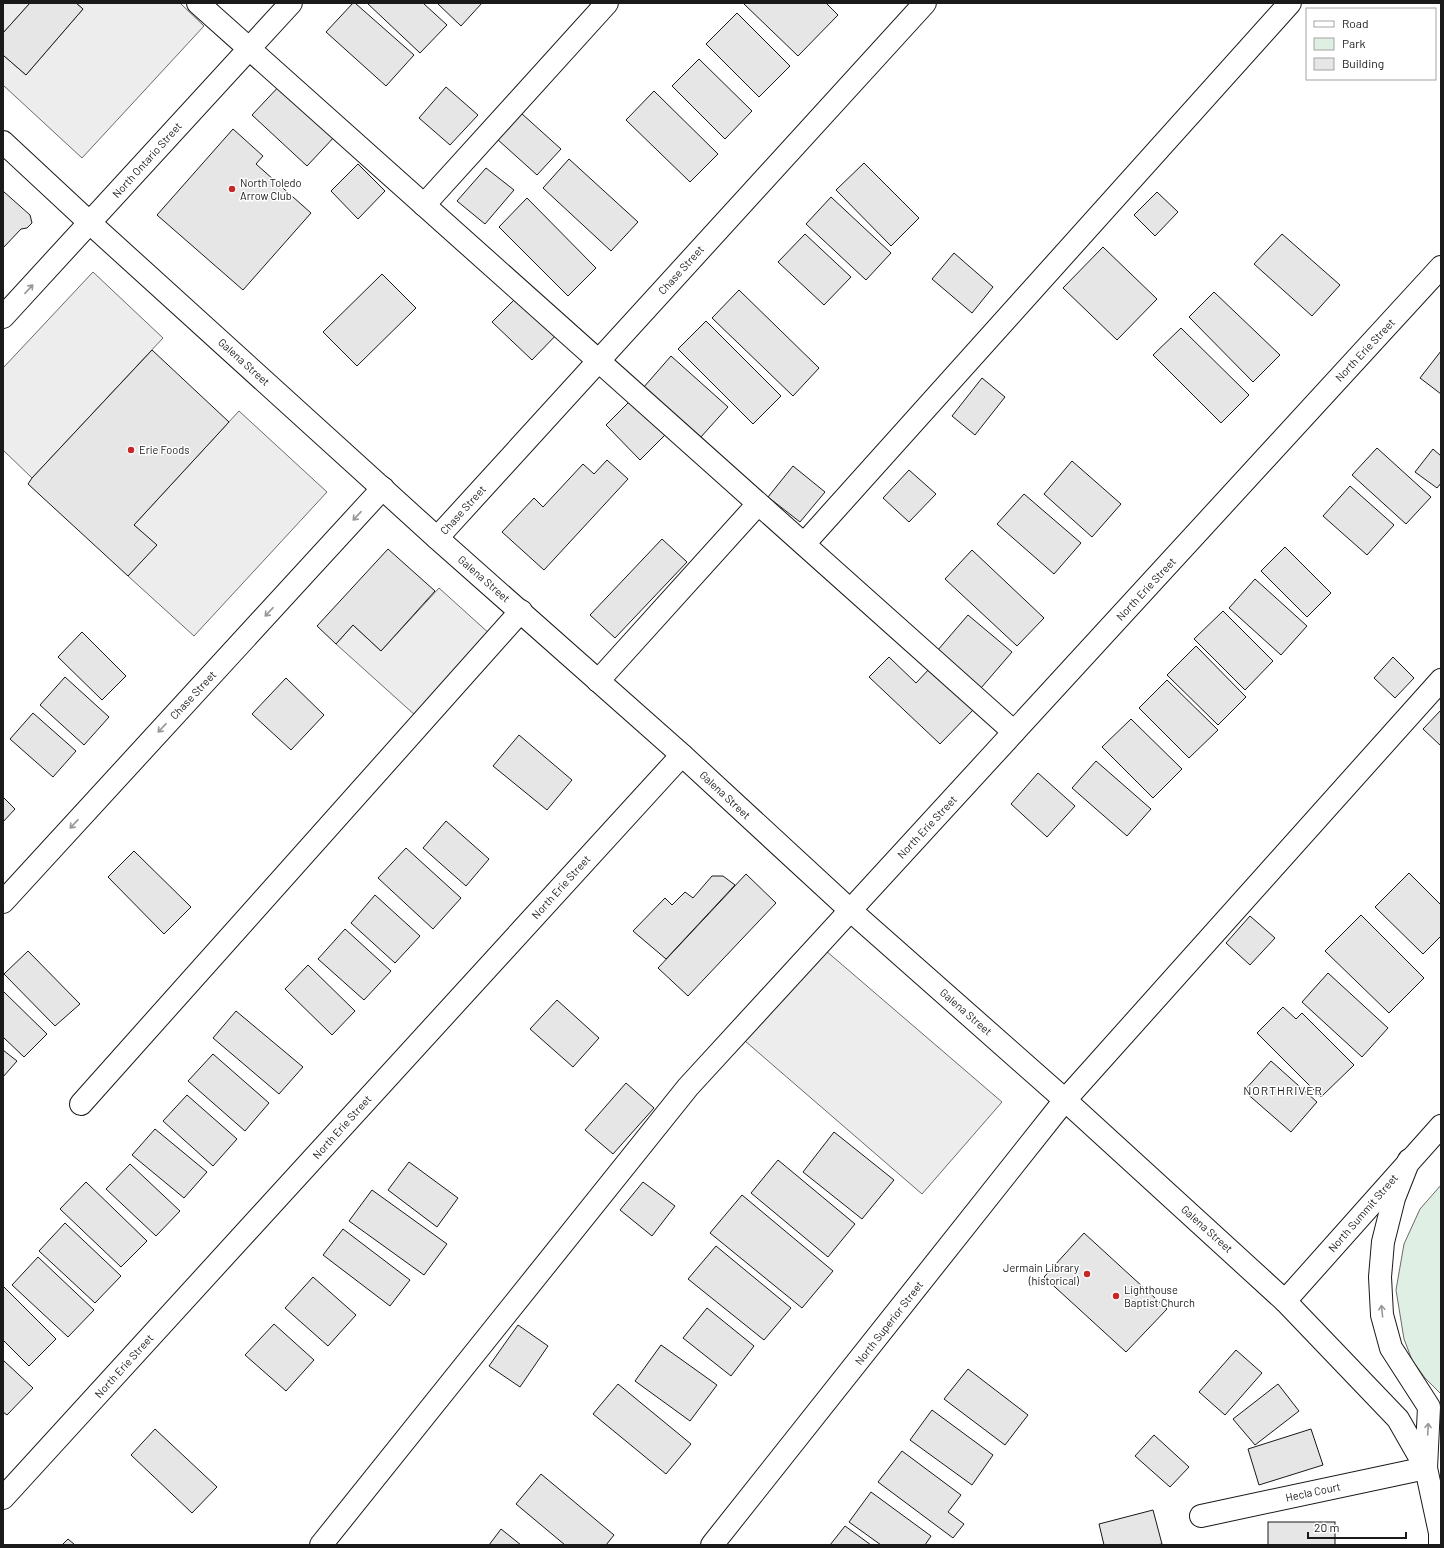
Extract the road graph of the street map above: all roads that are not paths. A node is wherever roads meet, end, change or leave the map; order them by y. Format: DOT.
graph roads {
  1 [pos="198,3"];
  2 [pos="291,3"];
  3 [pos="607,3"];
  4 [pos="925,3"];
  5 [pos="1290,3"];
  6 [pos="249,48"];
  7 [pos="3,142"];
  8 [pos="424,205"];
  9 [pos="90,223"];
  10 [pos="1441,267"];
  11 [pos="3,317"];
  12 [pos="599,361"];
  13 [pos="383,488"];
  14 [pos="758,504"];
  15 [pos="437,538"];
  16 [pos="804,544"];
  17 [pos="521,612"];
  18 [pos="1441,680"];
  19 [pos="598,681"];
  20 [pos="1014,732"];
  21 [pos="682,755"];
  22 [pos="3,902"];
  23 [pos="850,910"];
  24 [pos="1065,1100"];
  25 [pos="81,1104"];
  26 [pos="1441,1126"];
  27 [pos="1409,1160"];
  28 [pos="1285,1301"];
  29 [pos="1426,1468"];
  30 [pos="3,1498"];
  31 [pos="1200,1516"];
  32 [pos="321,1545"];
  33 [pos="712,1545"];
  34 [pos="1440,1545"];
  1 -- 6 [label="street"];
  2 -- 6 [label="street, North Ontario Street"];
  3 -- 8 [label="street"];
  4 -- 12 [label="street, Chase Street"];
  5 -- 16 [label="street"];
  6 -- 8 [label="street"];
  6 -- 9 [label="street, North Ontario Street"];
  7 -- 9 [label="street, Galena Street"];
  8 -- 12 [label="street"];
  11 -- 9 [label="street, North Ontario Street, one-way"];
  9 -- 13 [label="street, Galena Street"];
  10 -- 20 [label="street, North Erie Street"];
  12 -- 14 [label="street"];
  12 -- 15 [label="street, Chase Street"];
  13 -- 15 [label="street, Galena Street"];
  13 -- 22 [label="street, Chase Street, one-way"];
  14 -- 16 [label="street"];
  14 -- 19 [label="street"];
  15 -- 17 [label="street, Galena Street"];
  16 -- 20 [label="street"];
  17 -- 19 [label="street, Galena Street"];
  17 -- 25 [label="street"];
  18 -- 24 [label="street, North Superior Street"];
  19 -- 21 [label="street, Galena Street"];
  20 -- 23 [label="street, North Erie Street"];
  21 -- 23 [label="street, Galena Street"];
  21 -- 30 [label="street, North Erie Street"];
  23 -- 24 [label="street, Galena Street"];
  23 -- 32 [label="street, North Erie Street"];
  24 -- 28 [label="street, Galena Street"];
  24 -- 33 [label="street, North Superior Street"];
  26 -- 27 [label="street, North Summit Street"];
  27 -- 28 [label="street, North Summit Street"];
  29 -- 27 [label="street, one-way"];
  28 -- 29 [label="street, Galena Street"];
  29 -- 31 [label="street, Hecla Court"];
  29 -- 34 [label="street"];
}
